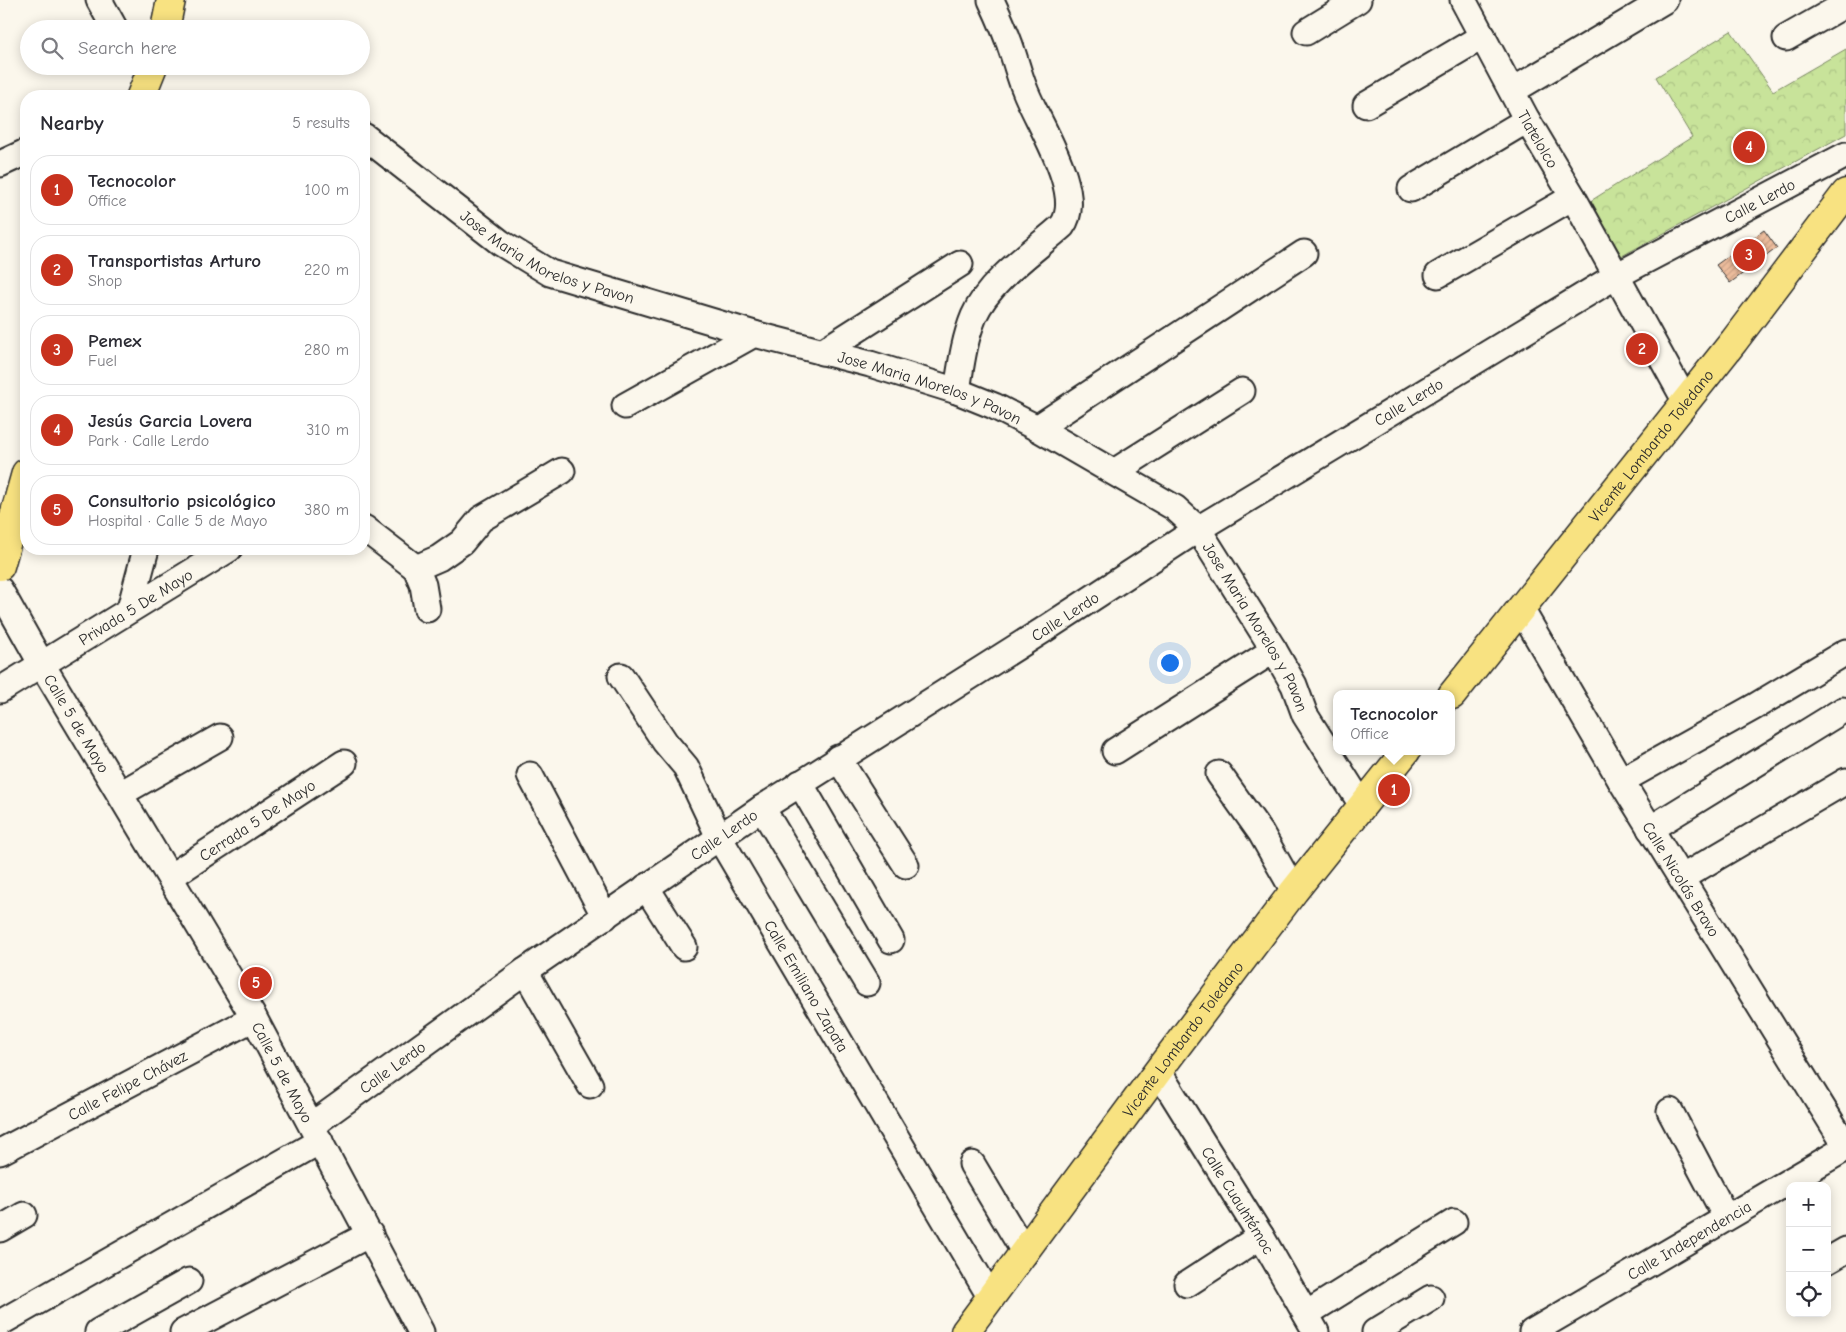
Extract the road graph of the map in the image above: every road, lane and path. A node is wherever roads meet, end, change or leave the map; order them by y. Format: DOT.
graph roads {
  1 [pos="99,0"];
  2 [pos="171,0"];
  3 [pos="991,0"];
  4 [pos="1358,0"];
  5 [pos="1666,0"];
  6 [pos="1467,1"];
  7 [pos="1846,4"];
  8 [pos="110,20"];
  9 [pos="167,20"];
  10 [pos="1306,32"];
  11 [pos="1483,36"];
  12 [pos="1786,38"];
  13 [pos="1512,91"];
  14 [pos="1366,105"];
  15 [pos="1527,120"];
  16 [pos="370,141"];
  17 [pos="20,155"];
  18 [pos="1846,155"];
  19 [pos="0,164"];
  20 [pos="1411,189"];
  21 [pos="1846,193"];
  22 [pos="1573,197"];
  23 [pos="1304,253"];
  24 [pos="960,264"];
  25 [pos="1438,276"];
  26 [pos="1616,276"];
  27 [pos="754,334"];
  28 [pos="822,352"];
  29 [pos="956,391"];
  30 [pos="1242,391"];
  31 [pos="1686,402"];
  32 [pos="625,406"];
  33 [pos="1037,428"];
  34 [pos="562,471"];
  35 [pos="1114,472"];
  36 [pos="20,494"];
  37 [pos="1198,529"];
  38 [pos="370,533"];
  39 [pos="144,555"];
  40 [pos="219,555"];
  41 [pos="0,566"];
  42 [pos="416,568"];
  43 [pos="0,590"];
  44 [pos="130,609"];
  45 [pos="427,609"];
  46 [pos="1521,610"];
  47 [pos="1274,650"];
  48 [pos="1846,652"];
  49 [pos="41,663"];
  50 [pos="621,676"];
  51 [pos="0,690"];
  52 [pos="1455,691"];
  53 [pos="1843,710"];
  54 [pos="220,737"];
  55 [pos="1115,751"];
  56 [pos="1403,755"];
  57 [pos="838,758"];
  58 [pos="344,763"];
  59 [pos="1219,774"];
  60 [pos="530,775"];
  61 [pos="1621,781"];
  62 [pos="1846,781"];
  63 [pos="800,783"];
  64 [pos="120,794"];
  65 [pos="1362,805"];
  66 [pos="762,808"];
  67 [pos="1650,829"];
  68 [pos="719,837"];
  69 [pos="906,866"];
  70 [pos="170,877"];
  71 [pos="1681,878"];
  72 [pos="646,887"];
  73 [pos="1294,891"];
  74 [pos="605,917"];
  75 [pos="891,940"];
  76 [pos="684,947"];
  77 [pos="526,971"];
  78 [pos="867,983"];
  79 [pos="254,1018"];
  80 [pos="1158,1071"];
  81 [pos="590,1085"];
  82 [pos="1670,1111"];
  83 [pos="316,1133"];
  84 [pos="1846,1147"];
  85 [pos="0,1152"];
  86 [pos="972,1164"];
  87 [pos="24,1215"];
  88 [pos="1726,1217"];
  89 [pos="1454,1222"];
  90 [pos="0,1229"];
  91 [pos="370,1234"];
  92 [pos="1261,1236"];
  93 [pos="1846,1250"];
  94 [pos="1025,1253"];
  95 [pos="1831,1259"];
  96 [pos="189,1281"];
  97 [pos="1186,1284"];
  98 [pos="991,1298"];
  99 [pos="1431,1298"];
  100 [pos="0,1323"];
  101 [pos="1311,1323"];
  102 [pos="98,1332"];
  103 [pos="183,1332"];
  104 [pos="421,1332"];
  105 [pos="965,1332"];
  106 [pos="1375,1332"];
  107 [pos="1532,1332"];
  1 -- 8 [label="street"];
  2 -- 9 [label="main road"];
  3 -- 29 [label="street"];
  4 -- 10 [label="street"];
  5 -- 13 [label="street"];
  6 -- 11 [label="street, Tlatelolco"];
  7 -- 12 [label="street"];
  11 -- 13 [label="street, Tlatelolco"];
  11 -- 14 [label="street"];
  13 -- 15 [label="street, Tlatelolco"];
  15 -- 20 [label="street"];
  15 -- 22 [label="street, Tlatelolco"];
  16 -- 27 [label="street, Jose Maria Morelos y Pavon"];
  17 -- 19 [label="street"];
  18 -- 26 [label="street, Calle Lerdo"];
  21 -- 31 [label="main road, Vicente Lombardo Toledano"];
  22 -- 25 [label="street"];
  22 -- 26 [label="street, Tlatelolco"];
  23 -- 33 [label="street"];
  24 -- 28 [label="street"];
  26 -- 31 [label="street, Tlatelolco"];
  26 -- 37 [label="street, Calle Lerdo"];
  27 -- 28 [label="street, Jose Maria Morelos y Pavon"];
  27 -- 32 [label="street"];
  28 -- 29 [label="street, Jose Maria Morelos y Pavon"];
  29 -- 33 [label="street, Jose Maria Morelos y Pavon"];
  30 -- 35 [label="street"];
  31 -- 46 [label="main road, Vicente Lombardo Toledano"];
  33 -- 35 [label="street, Jose Maria Morelos y Pavon"];
  34 -- 42 [label="street"];
  35 -- 37 [label="street, Jose Maria Morelos y Pavon"];
  36 -- 41 [label="main road"];
  37 -- 47 [label="street, Jose Maria Morelos y Pavon"];
  37 -- 57 [label="street, Calle Lerdo"];
  38 -- 42 [label="street"];
  39 -- 44 [label="street"];
  40 -- 44 [label="street, Privada 5 De Mayo"];
  42 -- 45 [label="street"];
  43 -- 49 [label="street, Calle 5 de Mayo"];
  44 -- 49 [label="street, Privada 5 De Mayo"];
  46 -- 52 [label="main road, Vicente Lombardo Toledano"];
  46 -- 61 [label="street, Calle Nicolás Bravo"];
  47 -- 55 [label="street"];
  47 -- 65 [label="street, Jose Maria Morelos y Pavon"];
  48 -- 61 [label="street"];
  49 -- 51 [label="street, Calle 5 de Mayo"];
  49 -- 64 [label="street, Calle 5 de Mayo"];
  50 -- 68 [label="street, Calle Emiliano Zapata"];
  53 -- 67 [label="street"];
  54 -- 64 [label="street"];
  56 -- 65 [label="main road, Vicente Lombardo Toledano"];
  57 -- 63 [label="street, Calle Lerdo"];
  57 -- 69 [label="street"];
  58 -- 70 [label="street, Cerrada 5 De Mayo"];
  59 -- 73 [label="street"];
  60 -- 74 [label="street"];
  61 -- 67 [label="street, Calle Nicolás Bravo"];
  62 -- 71 [label="street"];
  63 -- 66 [label="street, Calle Lerdo"];
  63 -- 75 [label="street"];
  64 -- 70 [label="street, Calle 5 de Mayo"];
  65 -- 73 [label="main road, Vicente Lombardo Toledano"];
  66 -- 68 [label="street, Calle Lerdo"];
  66 -- 78 [label="street"];
  67 -- 71 [label="street, Calle Nicolás Bravo"];
  68 -- 72 [label="street, Calle Lerdo"];
  68 -- 98 [label="street, Calle Emiliano Zapata"];
  70 -- 79 [label="street, Calle 5 de Mayo"];
  71 -- 84 [label="street, Calle Nicolás Bravo"];
  72 -- 74 [label="street, Calle Lerdo"];
  72 -- 76 [label="street"];
  73 -- 80 [label="main road, Vicente Lombardo Toledano"];
  74 -- 77 [label="street, Calle Lerdo"];
  77 -- 81 [label="street"];
  77 -- 83 [label="street, Calle Lerdo"];
  79 -- 83 [label="street, Calle 5 de Mayo"];
  79 -- 85 [label="street, Calle Felipe Chávez"];
  80 -- 92 [label="street, Calle Cuauhtémoc"];
  80 -- 94 [label="main road, Vicente Lombardo Toledano"];
  82 -- 88 [label="street"];
  83 -- 91 [label="street, Calle 5 de Mayo"];
  83 -- 100 [label="street, Calle Lerdo"];
  84 -- 88 [label="street, Calle Independencia"];
  86 -- 94 [label="street"];
  87 -- 90 [label="street"];
  88 -- 107 [label="street, Calle Independencia"];
  89 -- 101 [label="street"];
  91 -- 103 [label="street"];
  91 -- 104 [label="street, Calle 5 de Mayo"];
  92 -- 97 [label="street"];
  92 -- 101 [label="street, Calle Cuauhtémoc"];
  93 -- 95 [label="street"];
  94 -- 98 [label="main road, Vicente Lombardo Toledano"];
  96 -- 102 [label="street"];
  98 -- 105 [label="main road, Vicente Lombardo Toledano"];
  99 -- 106 [label="street"];
}
